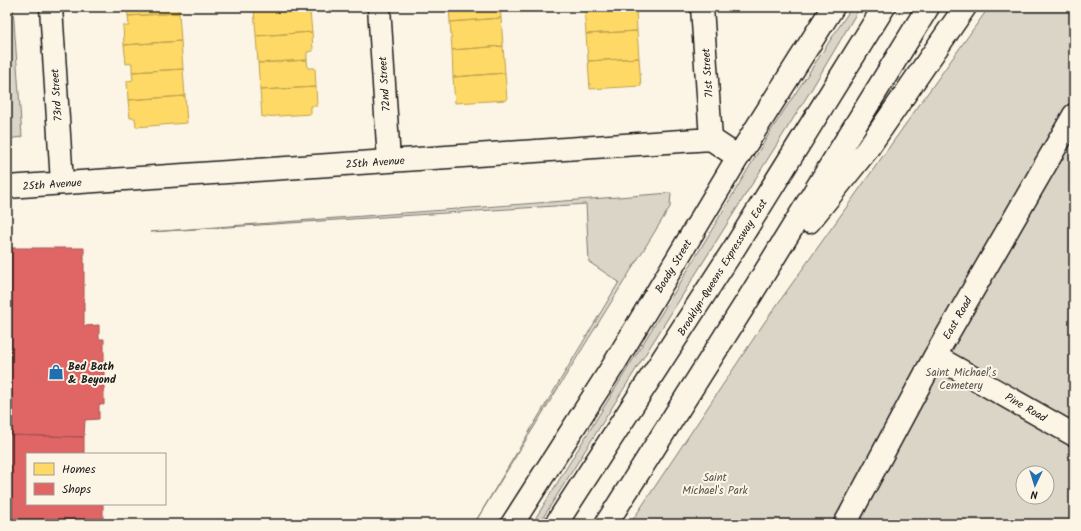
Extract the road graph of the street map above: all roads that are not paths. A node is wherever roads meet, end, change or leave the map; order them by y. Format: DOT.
graph roads {
  1 [pos="51,7"];
  2 [pos="379,7"];
  3 [pos="702,7"];
  4 [pos="833,7"];
  5 [pos="884,7"];
  6 [pos="928,7"];
  7 [pos="966,7"];
  8 [pos="1074,115"];
  9 [pos="711,139"];
  10 [pos="738,157"];
  11 [pos="389,161"];
  12 [pos="62,183"];
  13 [pos="7,187"];
  14 [pos="749,298"];
  15 [pos="935,356"];
  16 [pos="1074,435"];
  17 [pos="512,524"];
  18 [pos="556,524"];
  19 [pos="606,524"];
  20 [pos="845,524"];
  1 -- 12 [label="main road, 73rd Street"];
  2 -- 11 [label="main road, 72nd Street"];
  3 -- 9 [label="main road, 71st Street"];
  4 -- 10 [label="main road, Boody Street"];
  5 -- 18 [label="main road, Brooklyn-Queens Expressway East"];
  6 -- 14 [label="main road"];
  7 -- 14 [label="main road"];
  8 -- 15 [label="main road, East Road"];
  9 -- 10 [label="main road"];
  9 -- 11 [label="main road, 25th Avenue"];
  10 -- 17 [label="main road, Boody Street"];
  11 -- 12 [label="main road, 25th Avenue"];
  12 -- 13 [label="main road, 25th Avenue"];
  14 -- 19 [label="main road"];
  15 -- 16 [label="main road, Pine Road"];
  15 -- 20 [label="main road, East Road"];
}
